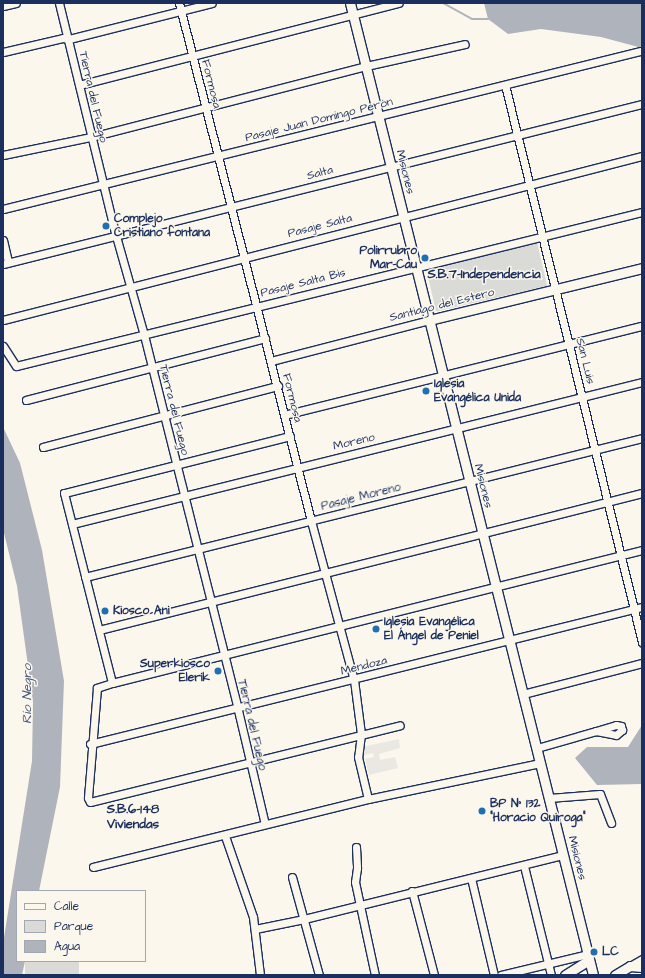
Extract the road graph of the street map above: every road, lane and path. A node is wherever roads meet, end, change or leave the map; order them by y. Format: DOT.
graph roads {
  1 [pos="16,3"];
  2 [pos="59,3"];
  3 [pos="179,3"];
  4 [pos="212,3"];
  5 [pos="350,3"];
  6 [pos="399,3"];
  7 [pos="3,6"];
  8 [pos="181,11"];
  9 [pos="353,15"];
  10 [pos="69,39"];
  11 [pos="465,44"];
  12 [pos="640,51"];
  13 [pos="3,52"];
  14 [pos="193,56"];
  15 [pos="366,66"];
  16 [pos="79,85"];
  17 [pos="505,85"];
  18 [pos="642,104"];
  19 [pos="206,106"];
  20 [pos="378,116"];
  21 [pos="517,135"];
  22 [pos="91,137"];
  23 [pos="3,155"];
  24 [pos="642,156"];
  25 [pos="218,157"];
  26 [pos="391,166"];
  27 [pos="104,185"];
  28 [pos="531,185"];
  29 [pos="231,207"];
  30 [pos="3,209"];
  31 [pos="642,212"];
  32 [pos="403,217"];
  33 [pos="542,235"];
  34 [pos="116,236"];
  35 [pos="3,240"];
  36 [pos="244,257"];
  37 [pos="6,263"];
  38 [pos="416,267"];
  39 [pos="642,268"];
  40 [pos="130,286"];
  41 [pos="555,290"];
  42 [pos="257,306"];
  43 [pos="3,320"];
  44 [pos="430,320"];
  45 [pos="642,326"];
  46 [pos="144,335"];
  47 [pos="265,338"];
  48 [pos="569,344"];
  49 [pos="3,346"];
  50 [pos="271,361"];
  51 [pos="152,367"];
  52 [pos="443,376"];
  53 [pos="642,382"];
  54 [pos="278,386"];
  55 [pos="582,397"];
  56 [pos="26,400"];
  57 [pos="284,415"];
  58 [pos="164,416"];
  59 [pos="457,430"];
  60 [pos="290,436"];
  61 [pos="642,438"];
  62 [pos="43,447"];
  63 [pos="595,450"];
  64 [pos="176,464"];
  65 [pos="297,467"];
  66 [pos="469,481"];
  67 [pos="642,493"];
  68 [pos="184,497"];
  69 [pos="608,502"];
  70 [pos="311,521"];
  71 [pos="72,524"];
  72 [pos="483,535"];
  73 [pos="197,549"];
  74 [pos="642,550"];
  75 [pos="622,555"];
  76 [pos="325,575"];
  77 [pos="85,577"];
  78 [pos="496,586"];
  79 [pos="211,603"];
  80 [pos="642,607"];
  81 [pos="634,609"];
  82 [pos="339,626"];
  83 [pos="99,630"];
  84 [pos="510,640"];
  85 [pos="642,642"];
  86 [pos="224,655"];
  87 [pos="642,663"];
  88 [pos="354,680"];
  89 [pos="112,683"];
  90 [pos="523,694"];
  91 [pos="237,706"];
  92 [pos="400,725"];
  93 [pos="596,730"];
  94 [pos="361,734"];
  95 [pos="90,744"];
  96 [pos="537,748"];
  97 [pos="249,762"];
  98 [pos="540,763"];
  99 [pos="549,798"];
  100 [pos="368,799"];
  101 [pos="611,823"];
  102 [pos="265,824"];
  103 [pos="226,836"];
  104 [pos="356,847"];
  105 [pos="564,855"];
  106 [pos="524,866"];
  107 [pos="93,867"];
  108 [pos="292,877"];
  109 [pos="470,878"];
  110 [pos="412,891"];
  111 [pos="360,905"];
  112 [pos="304,920"];
  113 [pos="255,929"];
  114 [pos="589,957"];
  115 [pos="642,959"];
  116 [pos="549,964"];
  117 [pos="630,966"];
  118 [pos="642,967"];
  119 [pos="260,975"];
  120 [pos="319,975"];
  121 [pos="375,975"];
  122 [pos="434,975"];
  123 [pos="494,975"];
  124 [pos="501,975"];
  125 [pos="551,975"];
  126 [pos="565,975"];
  127 [pos="593,975"];
  128 [pos="615,975"];
  1 -- 7 [label="street"];
  2 -- 10 [label="street, Tierra del Fuego"];
  3 -- 8 [label="street, Formosa"];
  4 -- 8 [label="street"];
  5 -- 9 [label="street, Misiones"];
  6 -- 9 [label="street"];
  8 -- 10 [label="street"];
  8 -- 14 [label="street, Formosa"];
  9 -- 14 [label="street"];
  9 -- 15 [label="street, Misiones"];
  10 -- 13 [label="street"];
  10 -- 16 [label="street, Tierra del Fuego"];
  11 -- 15 [label="street"];
  12 -- 17 [label="street, Pasaje Juan Domingo Perón"];
  14 -- 16 [label="street"];
  14 -- 19 [label="street, Formosa"];
  15 -- 19 [label="street"];
  15 -- 20 [label="street, Misiones"];
  16 -- 22 [label="street, Tierra del Fuego"];
  17 -- 20 [label="street, Pasaje Juan Domingo Perón"];
  17 -- 21 [label="street, San Luis"];
  18 -- 21 [label="street, Salta"];
  19 -- 22 [label="street"];
  19 -- 25 [label="street, Formosa"];
  20 -- 25 [label="street, Pasaje Juan Domingo Perón"];
  20 -- 26 [label="street, Misiones"];
  21 -- 26 [label="street, Salta"];
  21 -- 28 [label="street, San Luis"];
  22 -- 23 [label="street"];
  22 -- 27 [label="street, Tierra del Fuego"];
  24 -- 28 [label="street, Pasaje Salta"];
  25 -- 27 [label="street, Pasaje Juan Domingo Perón"];
  25 -- 29 [label="street, Formosa"];
  26 -- 29 [label="street, Salta"];
  26 -- 32 [label="street, Misiones"];
  27 -- 30 [label="street, Pasaje Juan Domingo Perón"];
  27 -- 34 [label="street, Tierra del Fuego"];
  28 -- 32 [label="street, Pasaje Salta"];
  28 -- 33 [label="street, San Luis"];
  29 -- 34 [label="street, Salta"];
  29 -- 36 [label="street, Formosa"];
  31 -- 33 [label="street, Pasaje Salta Bis"];
  32 -- 36 [label="street, Pasaje Salta"];
  32 -- 38 [label="street, Misiones"];
  33 -- 38 [label="street, Pasaje Salta Bis"];
  33 -- 41 [label="street, San Luis"];
  34 -- 37 [label="street, Salta"];
  34 -- 40 [label="street, Tierra del Fuego"];
  35 -- 37 [label="street"];
  36 -- 40 [label="street, Pasaje Salta"];
  36 -- 42 [label="street, Formosa"];
  38 -- 42 [label="street, Pasaje Salta Bis"];
  38 -- 44 [label="street, Misiones"];
  39 -- 41 [label="street, Santiago del Estero"];
  40 -- 43 [label="street, Pasaje Salta"];
  40 -- 46 [label="street, Tierra del Fuego"];
  41 -- 44 [label="street, Santiago del Estero"];
  41 -- 48 [label="street, San Luis"];
  42 -- 46 [label="street, Pasaje Salta Bis"];
  42 -- 47 [label="street, Formosa"];
  44 -- 50 [label="street, Santiago del Estero"];
  44 -- 52 [label="street, Misiones"];
  45 -- 48 [label="street"];
  46 -- 49 [label="street, Pasaje Salta Bis"];
  46 -- 51 [label="street, Tierra del Fuego"];
  47 -- 50 [label="street, Formosa"];
  47 -- 51 [label="street"];
  48 -- 52 [label="street"];
  48 -- 55 [label="street, San Luis"];
  50 -- 54 [label="street, Formosa"];
  51 -- 56 [label="street"];
  51 -- 58 [label="street, Tierra del Fuego"];
  52 -- 57 [label="street"];
  52 -- 59 [label="street, Misiones"];
  53 -- 55 [label="street, Moreno"];
  54 -- 57 [label="street, Formosa"];
  54 -- 58 [label="street"];
  55 -- 59 [label="street, Moreno"];
  55 -- 63 [label="street, San Luis"];
  57 -- 60 [label="street, Formosa"];
  58 -- 62 [label="street"];
  58 -- 64 [label="street, Tierra del Fuego"];
  59 -- 65 [label="street, Moreno"];
  59 -- 66 [label="street, Misiones"];
  60 -- 64 [label="street"];
  60 -- 65 [label="street, Formosa"];
  61 -- 63 [label="street, Pasaje Moreno"];
  63 -- 66 [label="street, Pasaje Moreno"];
  63 -- 69 [label="street, San Luis"];
  64 -- 68 [label="street, Tierra del Fuego"];
  64 -- 71 [label="street"];
  65 -- 68 [label="street, Moreno"];
  65 -- 70 [label="street, Formosa"];
  66 -- 70 [label="street, Pasaje Moreno"];
  66 -- 72 [label="street, Misiones"];
  67 -- 69 [label="street"];
  68 -- 71 [label="street, Moreno"];
  68 -- 73 [label="street, Tierra del Fuego"];
  69 -- 72 [label="street"];
  69 -- 75 [label="street, San Luis"];
  70 -- 73 [label="street, Pasaje Moreno"];
  70 -- 76 [label="street, Formosa"];
  71 -- 77 [label="street"];
  72 -- 76 [label="street"];
  72 -- 78 [label="street, Misiones"];
  73 -- 77 [label="street, Pasaje Moreno"];
  73 -- 79 [label="street, Tierra del Fuego"];
  74 -- 75 [label="street"];
  75 -- 78 [label="street"];
  75 -- 81 [label="street, San Luis"];
  76 -- 79 [label="street"];
  76 -- 82 [label="street, Formosa"];
  77 -- 83 [label="street"];
  78 -- 82 [label="street"];
  78 -- 84 [label="street, Misiones"];
  79 -- 83 [label="street"];
  79 -- 86 [label="street, Tierra del Fuego"];
  80 -- 81 [label="street, Mendoza"];
  81 -- 84 [label="street, Mendoza"];
  81 -- 85 [label="street, San Luis"];
  82 -- 86 [label="street"];
  82 -- 88 [label="street, Formosa"];
  83 -- 89 [label="street"];
  84 -- 88 [label="street, Mendoza"];
  84 -- 90 [label="street, Misiones"];
  86 -- 89 [label="street"];
  86 -- 91 [label="street, Tierra del Fuego"];
  87 -- 90 [label="street"];
  88 -- 91 [label="street, Mendoza"];
  88 -- 94 [label="street, Formosa"];
  89 -- 95 [label="street"];
  90 -- 96 [label="street, Misiones"];
  91 -- 95 [label="street, Mendoza"];
  91 -- 97 [label="street, Tierra del Fuego"];
  92 -- 94 [label="street"];
  93 -- 96 [label="street"];
  94 -- 97 [label="street"];
  94 -- 100 [label="street, Formosa"];
  95 -- 97 [label="street"];
  96 -- 98 [label="street, Misiones"];
  97 -- 102 [label="street, Tierra del Fuego"];
  98 -- 99 [label="street, Misiones"];
  98 -- 100 [label="street"];
  99 -- 101 [label="street"];
  99 -- 105 [label="street, Misiones"];
  100 -- 102 [label="street"];
  102 -- 103 [label="street"];
  103 -- 107 [label="street"];
  103 -- 113 [label="street"];
  104 -- 111 [label="street"];
  105 -- 106 [label="street"];
  105 -- 114 [label="street, Misiones"];
  106 -- 109 [label="street"];
  106 -- 116 [label="street"];
  108 -- 112 [label="street"];
  109 -- 110 [label="street"];
  109 -- 123 [label="street"];
  110 -- 111 [label="street"];
  110 -- 122 [label="street"];
  111 -- 112 [label="street"];
  111 -- 121 [label="street"];
  112 -- 113 [label="street"];
  112 -- 120 [label="street"];
  113 -- 119 [label="street"];
  114 -- 116 [label="street"];
  114 -- 126 [label="street"];
  114 -- 127 [label="street, Misiones"];
  115 -- 117 [label="street"];
  116 -- 124 [label="street"];
  116 -- 125 [label="street"];
  117 -- 118 [label="street"];
  117 -- 128 [label="street"];
}
